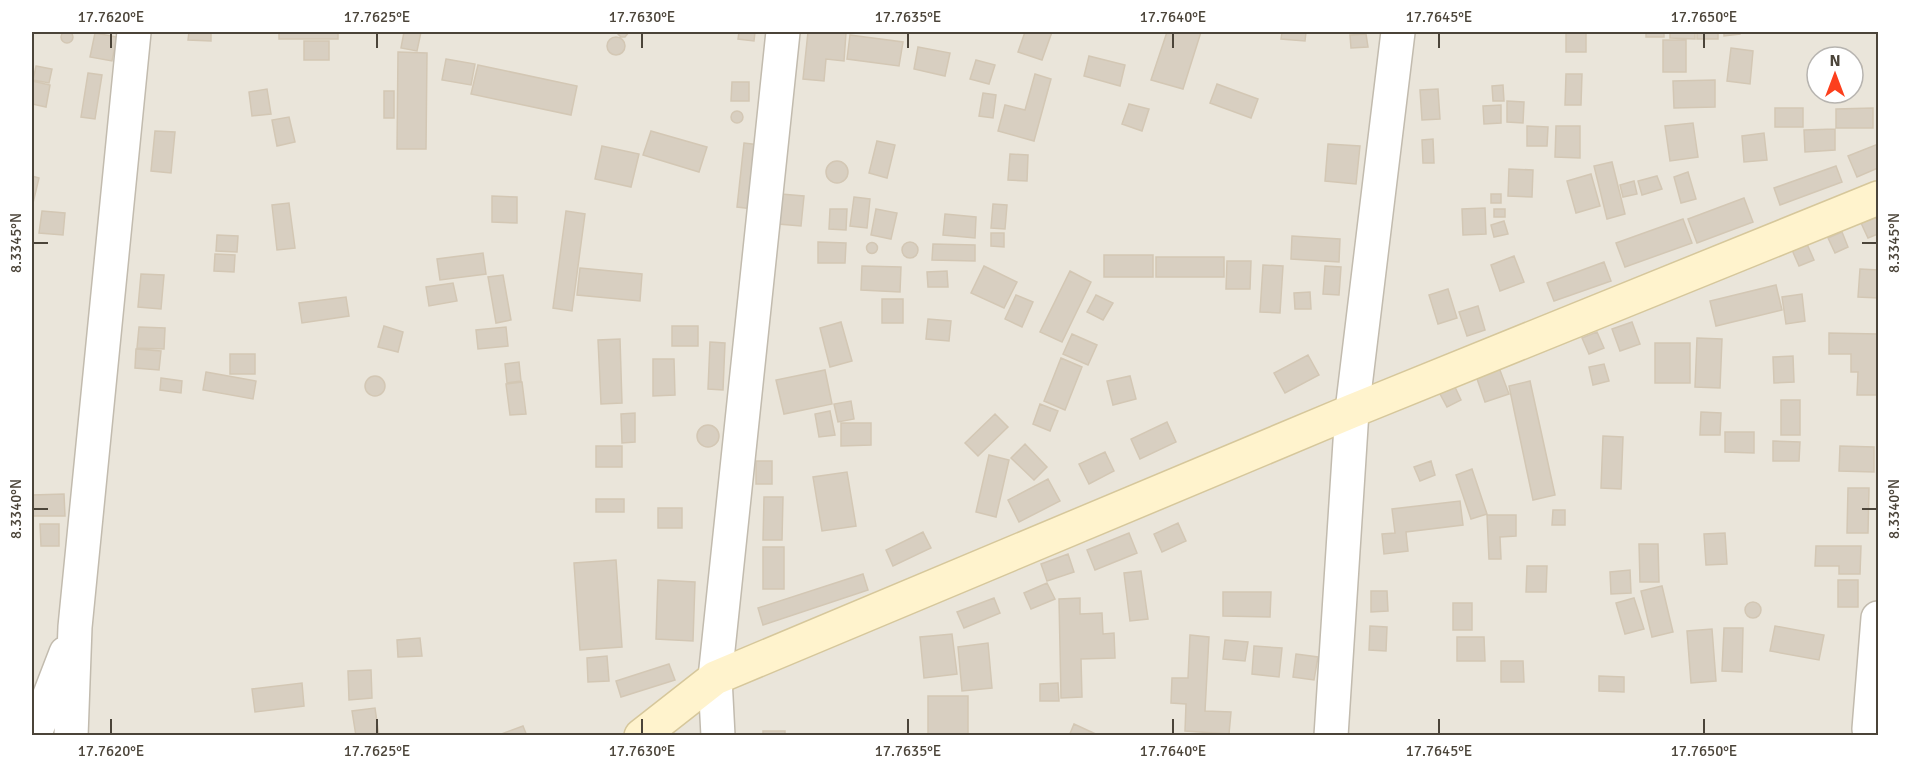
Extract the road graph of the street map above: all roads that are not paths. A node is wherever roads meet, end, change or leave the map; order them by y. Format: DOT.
graph roads {
  1 [pos="134,32"];
  2 [pos="783,32"];
  3 [pos="1398,32"];
  4 [pos="1878,198"];
  5 [pos="1352,411"];
  6 [pos="1878,618"];
  7 [pos="75,627"];
  8 [pos="715,678"];
  9 [pos="1869,729"];
  10 [pos="34,735"];
  11 [pos="71,735"];
  12 [pos="641,735"];
  13 [pos="718,735"];
  14 [pos="1331,735"];
  1 -- 7 [label="street"];
  2 -- 8 [label="street"];
  3 -- 5 [label="street"];
  4 -- 5 [label="main road"];
  5 -- 8 [label="main road"];
  5 -- 14 [label="street"];
  6 -- 9 [label="street"];
  7 -- 10 [label="street"];
  7 -- 11 [label="street"];
  8 -- 12 [label="main road"];
  8 -- 13 [label="street"];
}
